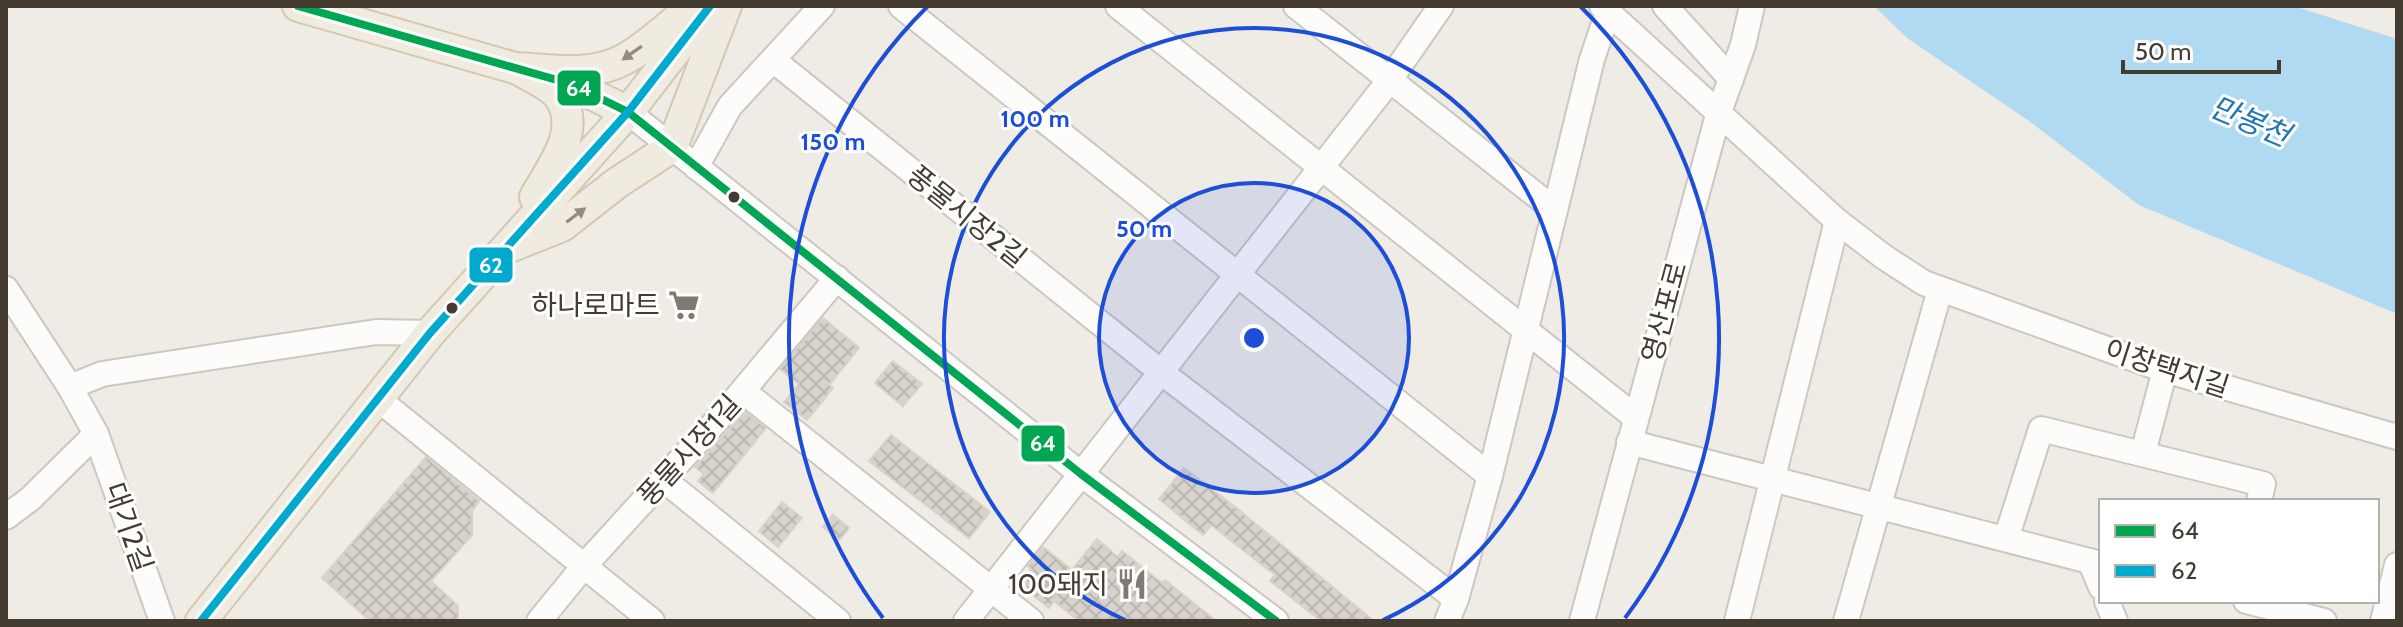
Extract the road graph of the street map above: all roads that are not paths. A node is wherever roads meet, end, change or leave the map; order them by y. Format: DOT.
graph roads {
  1 [pos="298,6"];
  2 [pos="694,6"];
  3 [pos="710,6"];
  4 [pos="726,6"];
  5 [pos="822,6"];
  6 [pos="901,6"];
  7 [pos="1118,6"];
  8 [pos="1296,6"];
  9 [pos="1441,6"];
  10 [pos="1665,6"];
  11 [pos="1752,6"];
  12 [pos="1605,9"];
  13 [pos="773,60"];
  14 [pos="516,68"];
  15 [pos="1731,79"];
  16 [pos="1389,81"];
  17 [pos="628,112"];
  18 [pos="1718,115"];
  19 [pos="672,147"];
  20 [pos="696,167"];
  21 [pos="1321,168"];
  22 [pos="1555,210"];
  23 [pos="1837,221"];
  24 [pos="506,248"];
  25 [pos="1238,274"];
  26 [pos="837,278"];
  27 [pos="6,289"];
  28 [pos="1940,290"];
  29 [pos="1525,330"];
  30 [pos="430,333"];
  31 [pos="2165,370"];
  32 [pos="1161,372"];
  33 [pos="70,387"];
  34 [pos="743,391"];
  35 [pos="378,399"];
  36 [pos="1635,417"];
  37 [pos="96,434"];
  38 [pos="2397,437"];
  39 [pos="1629,442"];
  40 [pos="2143,453"];
  41 [pos="1081,474"];
  42 [pos="1490,476"];
  43 [pos="663,479"];
  44 [pos="1773,479"];
  45 [pos="2259,499"];
  46 [pos="1877,506"];
  47 [pos="6,517"];
  48 [pos="2006,539"];
  49 [pos="2096,562"];
  50 [pos="2397,565"];
  51 [pos="584,566"];
  52 [pos="990,590"];
  53 [pos="2254,603"];
  54 [pos="1452,610"];
  55 [pos="162,621"];
  56 [pos="201,621"];
  57 [pos="539,621"];
  58 [pos="652,621"];
  59 [pos="838,621"];
  60 [pos="966,621"];
  61 [pos="1031,621"];
  62 [pos="1276,621"];
  63 [pos="1582,621"];
  64 [pos="1737,621"];
  65 [pos="1847,621"];
  66 [pos="2324,621"];
  67 [pos="2383,621"];
  1 -- 14 [label="main road"];
  2 -- 14 [label="main road, one-way"];
  3 -- 17 [label="main road"];
  4 -- 19 [label="main road"];
  5 -- 13 [label="street"];
  6 -- 25 [label="street"];
  7 -- 21 [label="street"];
  8 -- 16 [label="street"];
  9 -- 16 [label="street"];
  10 -- 15 [label="street"];
  11 -- 15 [label="street, 영산포로"];
  12 -- 18 [label="street, 풍물시장2길"];
  12 -- 22 [label="street, 풍물시장2길"];
  13 -- 20 [label="street"];
  13 -- 32 [label="street, 풍물시장2길"];
  14 -- 17 [label="main road"];
  14 -- 24 [label="main road"];
  15 -- 18 [label="street, 영산포로"];
  16 -- 21 [label="street"];
  16 -- 22 [label="street"];
  17 -- 19 [label="street"];
  17 -- 24 [label="main road"];
  18 -- 23 [label="street, 이창택지길"];
  18 -- 36 [label="street, 영산포로"];
  19 -- 20 [label="street"];
  24 -- 19 [label="main road, one-way"];
  20 -- 26 [label="street"];
  21 -- 25 [label="street"];
  21 -- 29 [label="street"];
  22 -- 29 [label="street, 풍물시장2길"];
  23 -- 28 [label="street, 이창택지길"];
  23 -- 44 [label="street"];
  24 -- 30 [label="main road"];
  25 -- 32 [label="street"];
  25 -- 42 [label="street"];
  26 -- 34 [label="street, 풍물시장1길"];
  26 -- 41 [label="street"];
  27 -- 33 [label="street, 대기2길"];
  28 -- 31 [label="street, 이창택지길"];
  28 -- 46 [label="street"];
  29 -- 36 [label="street"];
  29 -- 42 [label="street, 풍물시장2길"];
  30 -- 33 [label="street"];
  30 -- 35 [label="main road"];
  31 -- 38 [label="street, 이창택지길"];
  31 -- 40 [label="street"];
  32 -- 41 [label="street"];
  32 -- 54 [label="street, 풍물시장2길"];
  33 -- 37 [label="street, 대기2길"];
  34 -- 43 [label="street, 풍물시장1길"];
  34 -- 52 [label="street"];
  35 -- 51 [label="street"];
  35 -- 56 [label="main road"];
  36 -- 39 [label="street, 영산포로"];
  37 -- 47 [label="street, 대기2길"];
  37 -- 55 [label="street, 대기2길"];
  39 -- 44 [label="street"];
  39 -- 63 [label="street, 영산포로"];
  40 -- 45 [label="street"];
  40 -- 48 [label="street"];
  41 -- 52 [label="street"];
  41 -- 62 [label="street"];
  42 -- 54 [label="street, 풍물시장2길"];
  43 -- 51 [label="street, 풍물시장1길"];
  43 -- 59 [label="street"];
  44 -- 46 [label="street"];
  44 -- 64 [label="street"];
  46 -- 48 [label="street"];
  46 -- 65 [label="street"];
  48 -- 49 [label="street"];
  50 -- 67 [label="street"];
  51 -- 57 [label="street, 풍물시장1길"];
  51 -- 58 [label="street"];
  52 -- 60 [label="street"];
  52 -- 61 [label="street"];
  53 -- 66 [label="street"];
}
